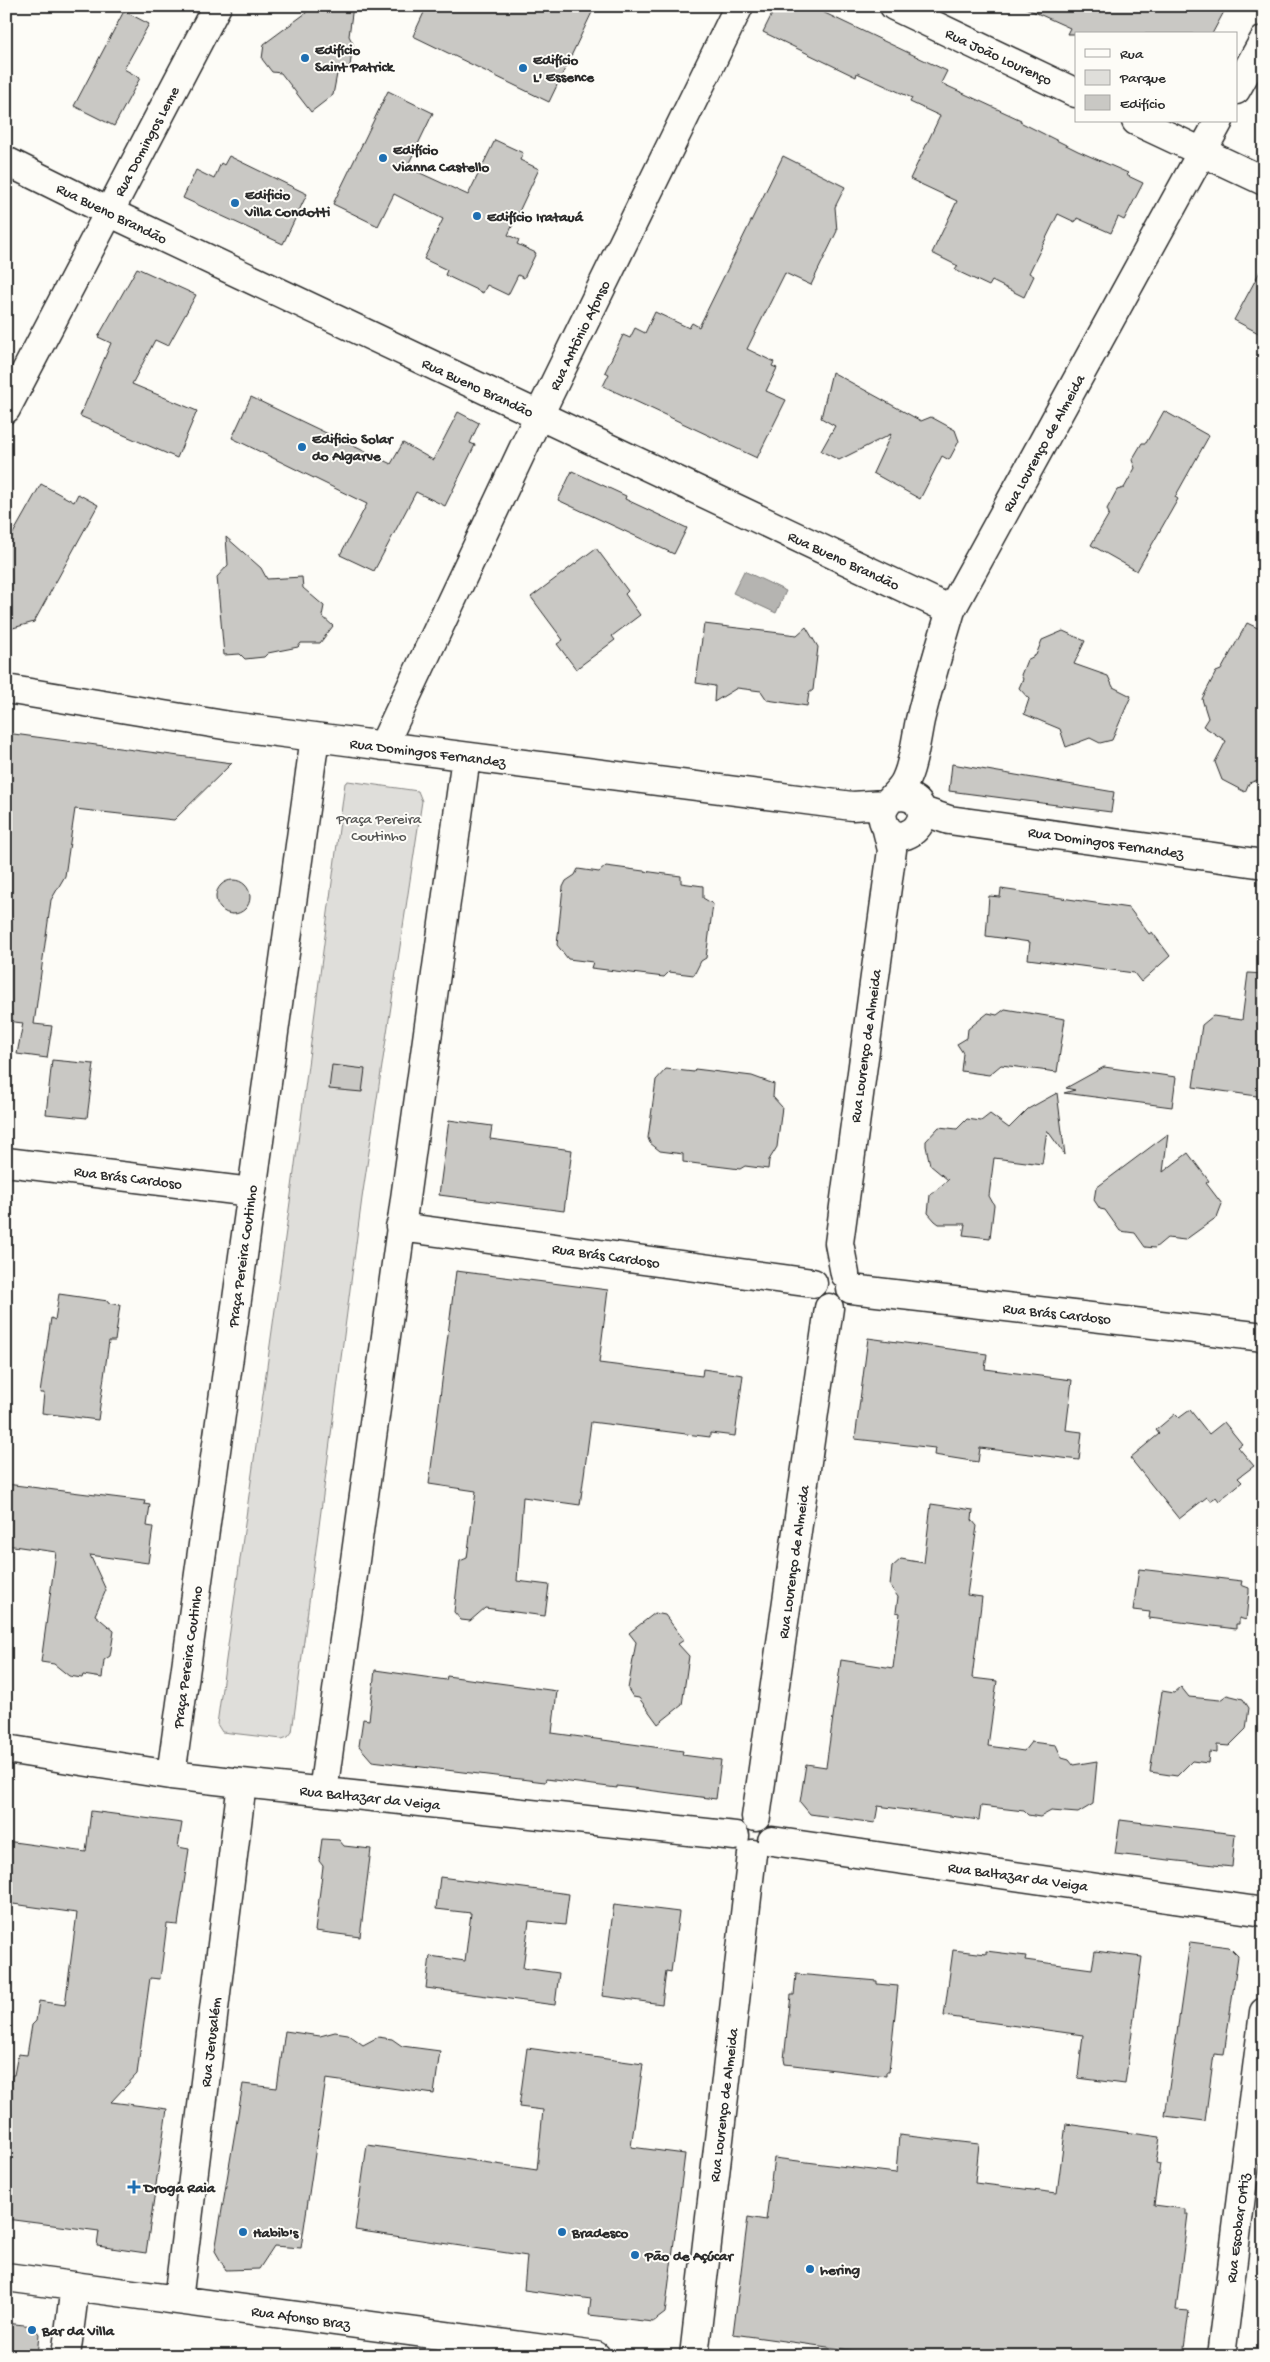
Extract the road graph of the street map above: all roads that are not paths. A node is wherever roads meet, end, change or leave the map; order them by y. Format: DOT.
graph roads {
  1 [pos="218,6"];
  2 [pos="739,6"];
  3 [pos="894,6"];
  4 [pos="1264,40"];
  5 [pos="1238,86"];
  6 [pos="1075,93"];
  7 [pos="1138,122"];
  8 [pos="1218,122"];
  9 [pos="1202,152"];
  10 [pos="6,162"];
  11 [pos="1264,180"];
  12 [pos="108,212"];
  13 [pos="6,409"];
  14 [pos="539,415"];
  15 [pos="951,610"];
  16 [pos="6,689"];
  17 [pos="315,737"];
  18 [pos="383,746"];
  19 [pos="466,757"];
  20 [pos="900,815"];
  21 [pos="1264,864"];
  22 [pos="6,1162"];
  23 [pos="251,1192"];
  24 [pos="400,1227"];
  25 [pos="832,1280"];
  26 [pos="1264,1337"];
  27 [pos="6,1749"];
  28 [pos="171,1775"];
  29 [pos="242,1783"];
  30 [pos="323,1792"];
  31 [pos="753,1844"];
  32 [pos="1264,1912"];
  33 [pos="1264,2012"];
  34 [pos="6,2277"];
  35 [pos="75,2286"];
  36 [pos="178,2300"];
  37 [pos="66,2356"];
  38 [pos="596,2356"];
  39 [pos="694,2356"];
  40 [pos="1221,2356"];
  1 -- 12 [label="street, Rua Domingos Leme"];
  2 -- 14 [label="street, Rua Antônio Afonso"];
  3 -- 6 [label="street, Rua João Lourenço"];
  4 -- 5 [label="street"];
  7 -- 9 [label="street"];
  8 -- 9 [label="street, Rua Lourenço de Almeida"];
  9 -- 11 [label="street"];
  9 -- 15 [label="street, Rua Lourenço de Almeida"];
  10 -- 12 [label="street, Rua Bueno Brandão"];
  12 -- 13 [label="street, Rua Domingos Leme"];
  12 -- 14 [label="street, Rua Bueno Brandão"];
  14 -- 15 [label="street, Rua Bueno Brandão"];
  14 -- 18 [label="street, Rua Antônio Afonso"];
  15 -- 20 [label="street, Rua Lourenço de Almeida"];
  16 -- 17 [label="street, Rua Domingos Fernandez"];
  17 -- 18 [label="street, Rua Domingos Fernandez"];
  17 -- 23 [label="street, Praça Pereira Coutinho"];
  18 -- 19 [label="street, Rua Domingos Fernandez"];
  19 -- 20 [label="street, Rua Domingos Fernandez"];
  19 -- 24 [label="street"];
  20 -- 21 [label="street, Rua Domingos Fernandez"];
  20 -- 25 [label="street, Rua Lourenço de Almeida"];
  22 -- 23 [label="street, Rua Brás Cardoso"];
  23 -- 28 [label="street, Praça Pereira Coutinho"];
  24 -- 25 [label="street, Rua Brás Cardoso"];
  24 -- 30 [label="street"];
  25 -- 26 [label="street, Rua Brás Cardoso"];
  25 -- 31 [label="street, Rua Lourenço de Almeida"];
  27 -- 28 [label="street, Rua Baltazar da Veiga"];
  28 -- 29 [label="street, Rua Baltazar da Veiga"];
  29 -- 30 [label="street, Rua Baltazar da Veiga"];
  29 -- 36 [label="street, Rua Jerusalém"];
  30 -- 31 [label="street, Rua Baltazar da Veiga"];
  31 -- 32 [label="street, Rua Baltazar da Veiga"];
  31 -- 39 [label="street, Rua Lourenço de Almeida"];
  33 -- 40 [label="street, Rua Escobar Ortiz"];
  34 -- 35 [label="street, Rua Afonso Braz"];
  35 -- 36 [label="street, Rua Afonso Braz"];
  35 -- 37 [label="street"];
  36 -- 38 [label="street, Rua Afonso Braz"];
}
